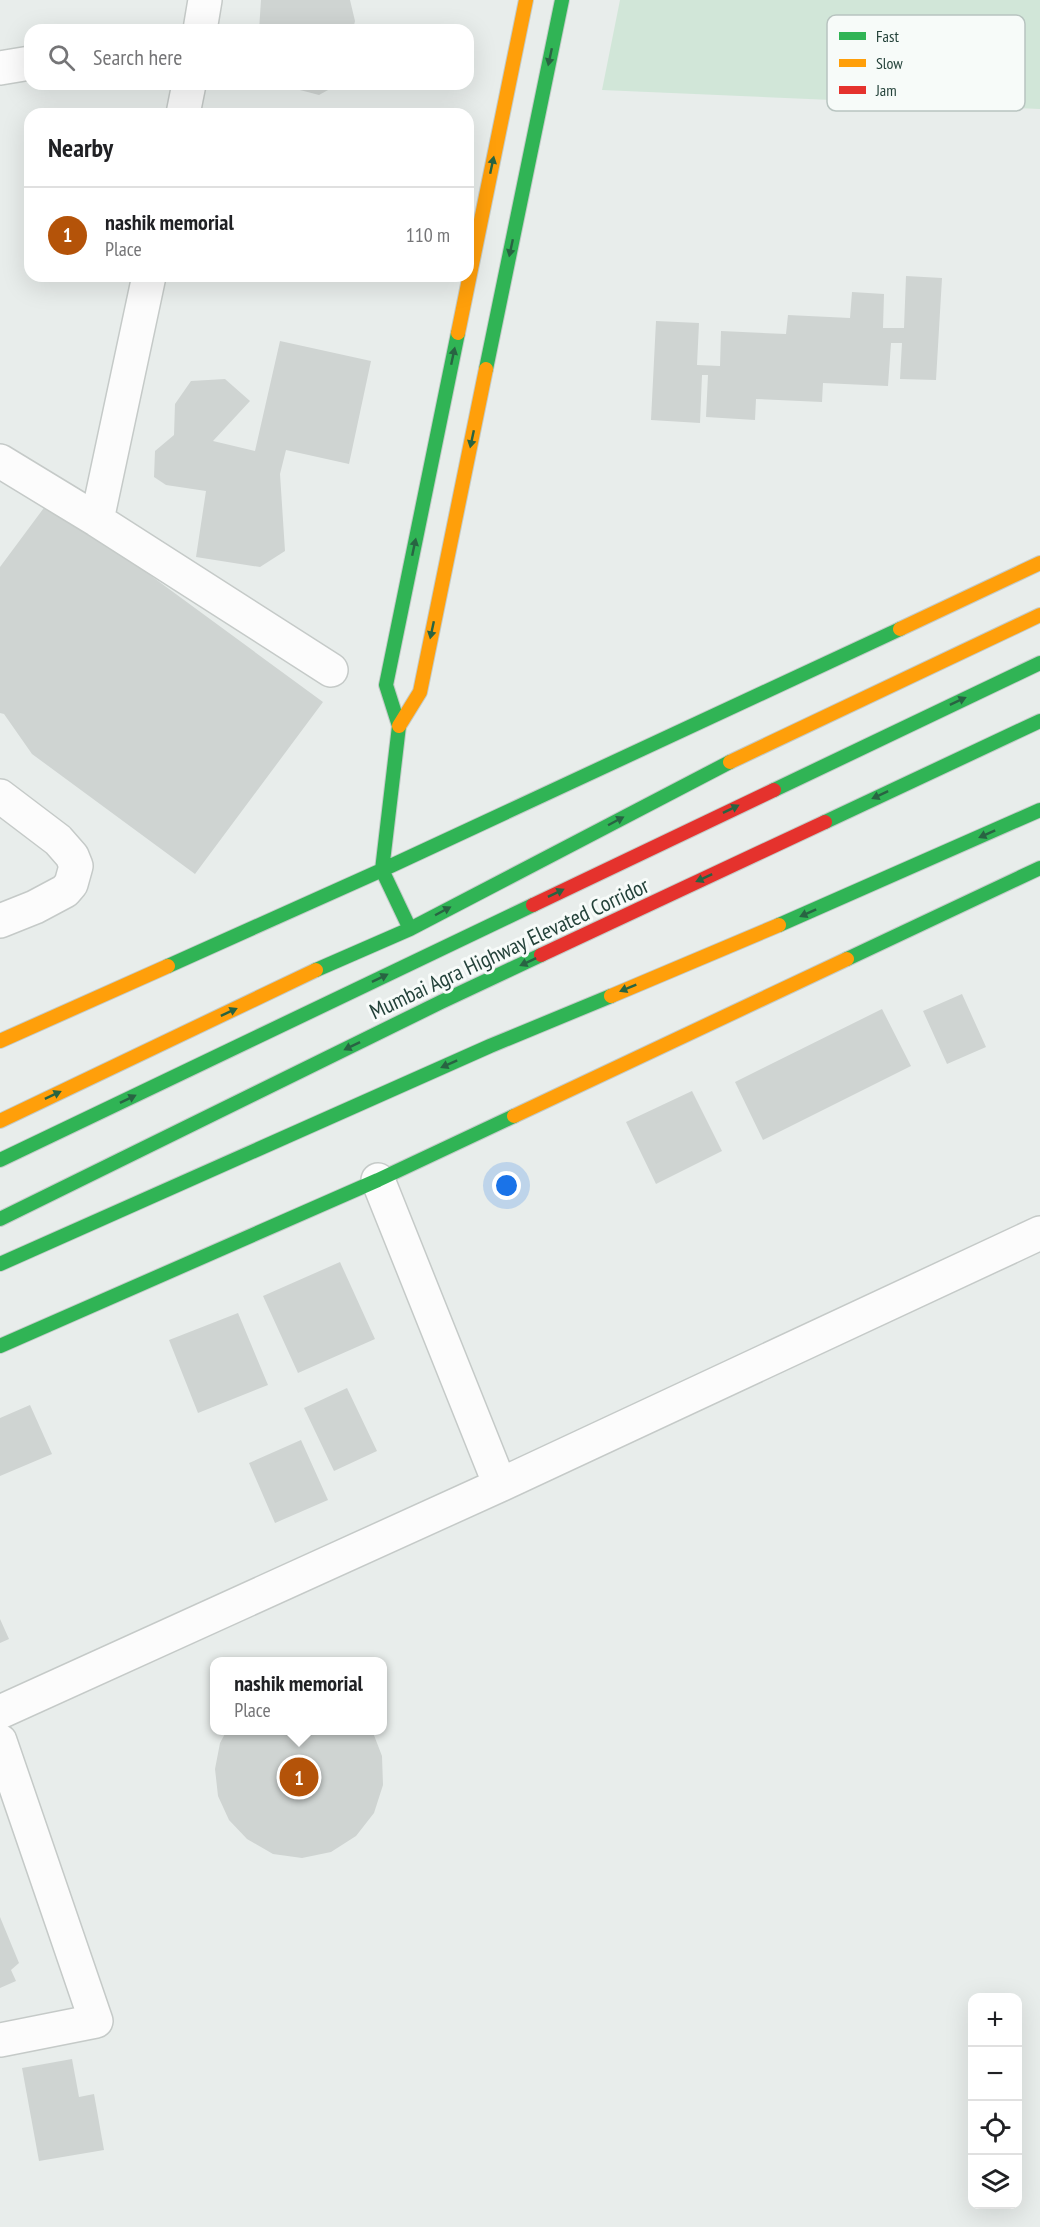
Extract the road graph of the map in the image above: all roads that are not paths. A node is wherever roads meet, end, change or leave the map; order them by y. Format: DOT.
graph roads {
  1 [pos="205,0"];
  2 [pos="526,0"];
  3 [pos="562,0"];
  4 [pos="201,24"];
  5 [pos="24,64"];
  6 [pos="0,68"];
  7 [pos="188,90"];
  8 [pos="184,108"];
  9 [pos="474,254"];
  10 [pos="148,282"];
  11 [pos="468,282"];
  12 [pos="0,461"];
  13 [pos="98,520"];
  14 [pos="1040,563"];
  15 [pos="1040,615"];
  16 [pos="1040,663"];
  17 [pos="331,670"];
  18 [pos="1040,721"];
  19 [pos="399,726"];
  20 [pos="0,796"];
  21 [pos="1040,810"];
  22 [pos="1040,868"];
  23 [pos="382,870"];
  24 [pos="0,921"];
  25 [pos="410,929"];
  26 [pos="0,1041"];
  27 [pos="0,1120"];
  28 [pos="0,1160"];
  29 [pos="378,1180"];
  30 [pos="0,1219"];
  31 [pos="1040,1233"];
  32 [pos="0,1264"];
  33 [pos="0,1346"];
  34 [pos="500,1485"];
  35 [pos="0,1712"];
  36 [pos="0,1741"];
  37 [pos="0,2040"];
  1 -- 4 [label="street"];
  9 -- 2 [label="main road, one-way"];
  3 -- 19 [label="main road, one-way"];
  5 -- 6 [label="street"];
  7 -- 8 [label="street"];
  10 -- 13 [label="street"];
  19 -- 11 [label="main road, one-way"];
  12 -- 13 [label="street"];
  13 -- 17 [label="street"];
  14 -- 23 [label="main road"];
  25 -- 15 [label="main road, one-way"];
  28 -- 16 [label="main road, Mumbai Agra Highway Elevated Corridor, one-way"];
  18 -- 30 [label="main road, Mumbai Agra Highway Elevated Corridor, one-way"];
  19 -- 23 [label="main road"];
  20 -- 24 [label="street"];
  21 -- 32 [label="main road, one-way"];
  22 -- 29 [label="main road"];
  23 -- 25 [label="main road"];
  23 -- 26 [label="main road"];
  27 -- 25 [label="main road, one-way"];
  29 -- 33 [label="main road"];
  29 -- 34 [label="street"];
  31 -- 34 [label="street"];
  34 -- 35 [label="street"];
  36 -- 37 [label="street"];
}
